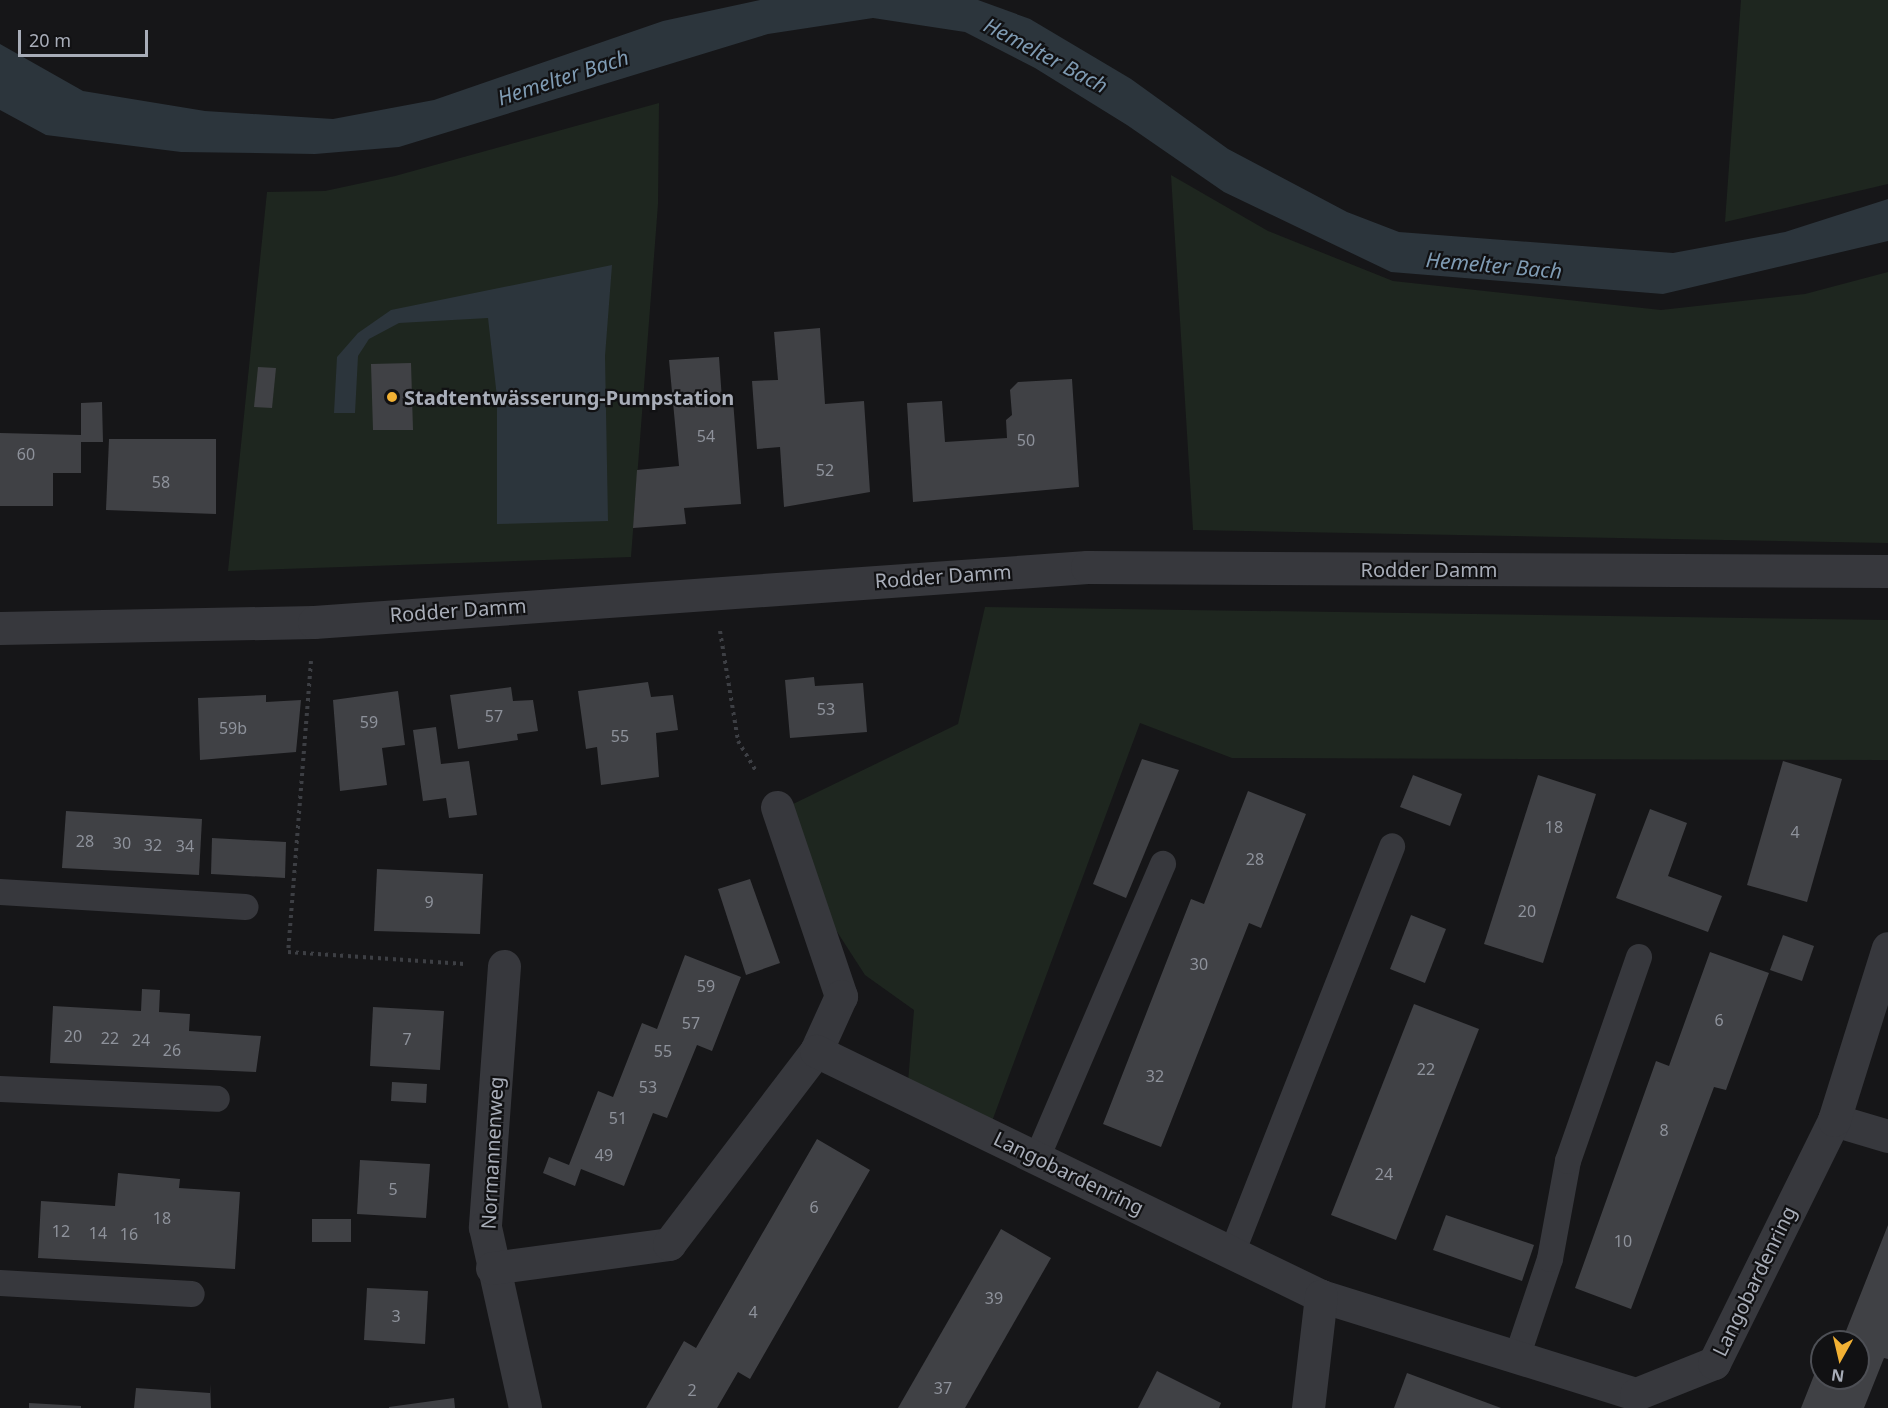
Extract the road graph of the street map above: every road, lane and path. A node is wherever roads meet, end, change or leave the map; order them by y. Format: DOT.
graph roads {
  1 [pos="1888,572"];
  2 [pos="713,590"];
  3 [pos="314,622"];
  4 [pos="0,628"];
  5 [pos="777,807"];
  6 [pos="1392,846"];
  7 [pos="1163,864"];
  8 [pos="0,892"];
  9 [pos="246,907"];
  10 [pos="1888,948"];
  11 [pos="1639,957"];
  12 [pos="504,966"];
  13 [pos="816,1051"];
  14 [pos="0,1089"];
  15 [pos="217,1099"];
  16 [pos="1834,1120"];
  17 [pos="1888,1136"];
  18 [pos="1037,1158"];
  19 [pos="1232,1253"];
  20 [pos="492,1268"];
  21 [pos="0,1283"];
  22 [pos="192,1294"];
  23 [pos="1321,1296"];
  24 [pos="1517,1357"];
  25 [pos="525,1408"];
  26 [pos="1308,1408"];
  1 -- 2 [label="street, Rodder Damm"];
  2 -- 3 [label="street, Rodder Damm"];
  2 -- 5 [label="path"];
  3 -- 4 [label="street, Rodder Damm"];
  3 -- 12 [label="path"];
  5 -- 13 [label="street"];
  6 -- 19 [label="lane"];
  7 -- 18 [label="lane"];
  8 -- 9 [label="lane"];
  10 -- 16 [label="street, Langobardenring"];
  11 -- 24 [label="lane"];
  12 -- 20 [label="street, Normannenweg"];
  13 -- 18 [label="street, Langobardenring"];
  13 -- 20 [label="street"];
  14 -- 15 [label="lane"];
  16 -- 17 [label="street"];
  16 -- 24 [label="street, Langobardenring"];
  18 -- 19 [label="street, Langobardenring"];
  19 -- 23 [label="street, Langobardenring"];
  20 -- 25 [label="street, Normannenweg"];
  21 -- 22 [label="lane"];
  23 -- 24 [label="street, Langobardenring"];
  23 -- 26 [label="street"];
}
